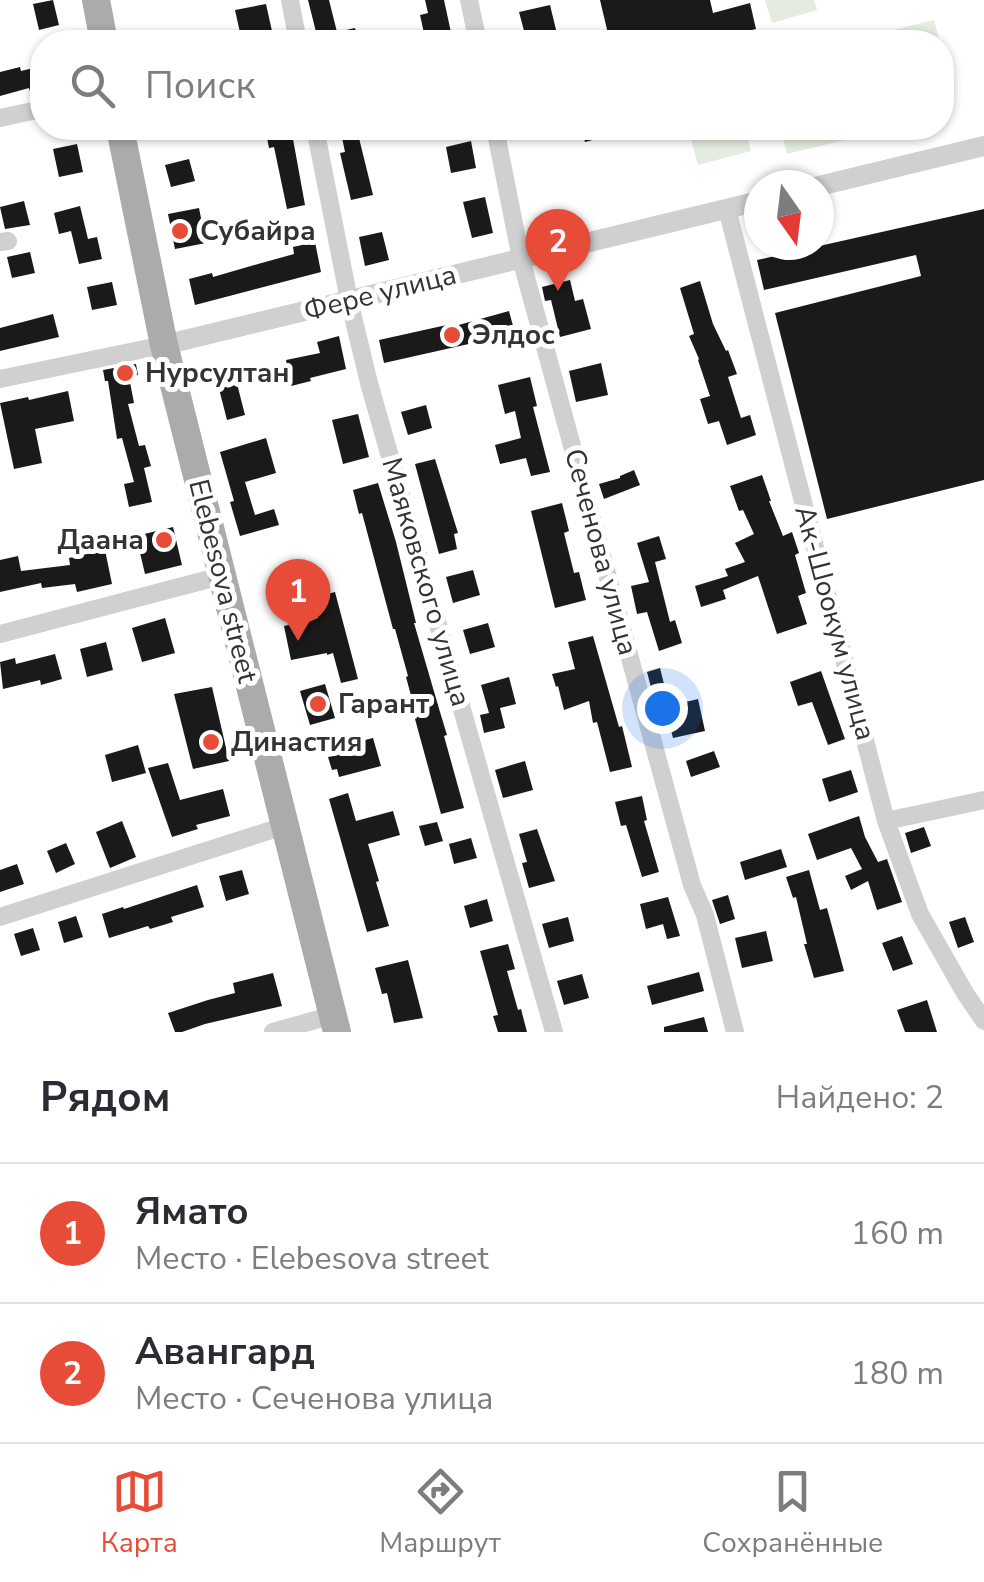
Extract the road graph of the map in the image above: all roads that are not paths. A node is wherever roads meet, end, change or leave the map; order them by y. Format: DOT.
graph roads {
  1 [pos="96,0"];
  2 [pos="290,0"];
  3 [pos="469,0"];
  4 [pos="102,30"];
  5 [pos="296,30"];
  6 [pos="475,30"];
  7 [pos="30,112"];
  8 [pos="0,118"];
  9 [pos="122,140"];
  10 [pos="317,140"];
  11 [pos="497,140"];
  12 [pos="984,146"];
  13 [pos="834,182"];
  14 [pos="744,204"];
  15 [pos="728,208"];
  16 [pos="521,259"];
  17 [pos="349,300"];
  18 [pos="164,345"];
  19 [pos="0,378"];
  20 [pos="220,576"];
  21 [pos="0,634"];
  22 [pos="984,800"];
  23 [pos="886,822"];
  24 [pos="284,826"];
  25 [pos="0,917"];
  26 [pos="984,1021"];
  27 [pos="335,1023"];
  28 [pos="273,1032"];
  29 [pos="554,1032"];
  30 [pos="735,1032"];
  1 -- 4 [label="main road"];
  2 -- 5 [label="street"];
  3 -- 6 [label="street"];
  7 -- 8 [label="street"];
  9 -- 18 [label="main road, Elebesova street"];
  10 -- 17 [label="street, Маяковского улица"];
  11 -- 16 [label="street, Сеченова улица"];
  12 -- 13 [label="street"];
  14 -- 15 [label="street, Фере улица"];
  15 -- 16 [label="street, Фере улица"];
  15 -- 23 [label="street, Ак-Шоокум улица"];
  16 -- 17 [label="street, Фере улица"];
  16 -- 30 [label="street, Сеченова улица"];
  17 -- 18 [label="street, Фере улица"];
  17 -- 29 [label="street, Маяковского улица"];
  18 -- 19 [label="street, Фере улица"];
  18 -- 20 [label="main road, Elebesova street"];
  20 -- 21 [label="street"];
  20 -- 24 [label="main road, Elebesova street"];
  22 -- 23 [label="street"];
  23 -- 26 [label="street, Ак-Шоокум улица"];
  24 -- 25 [label="street"];
  24 -- 27 [label="main road, Elebesova street"];
  27 -- 28 [label="street"];
}
